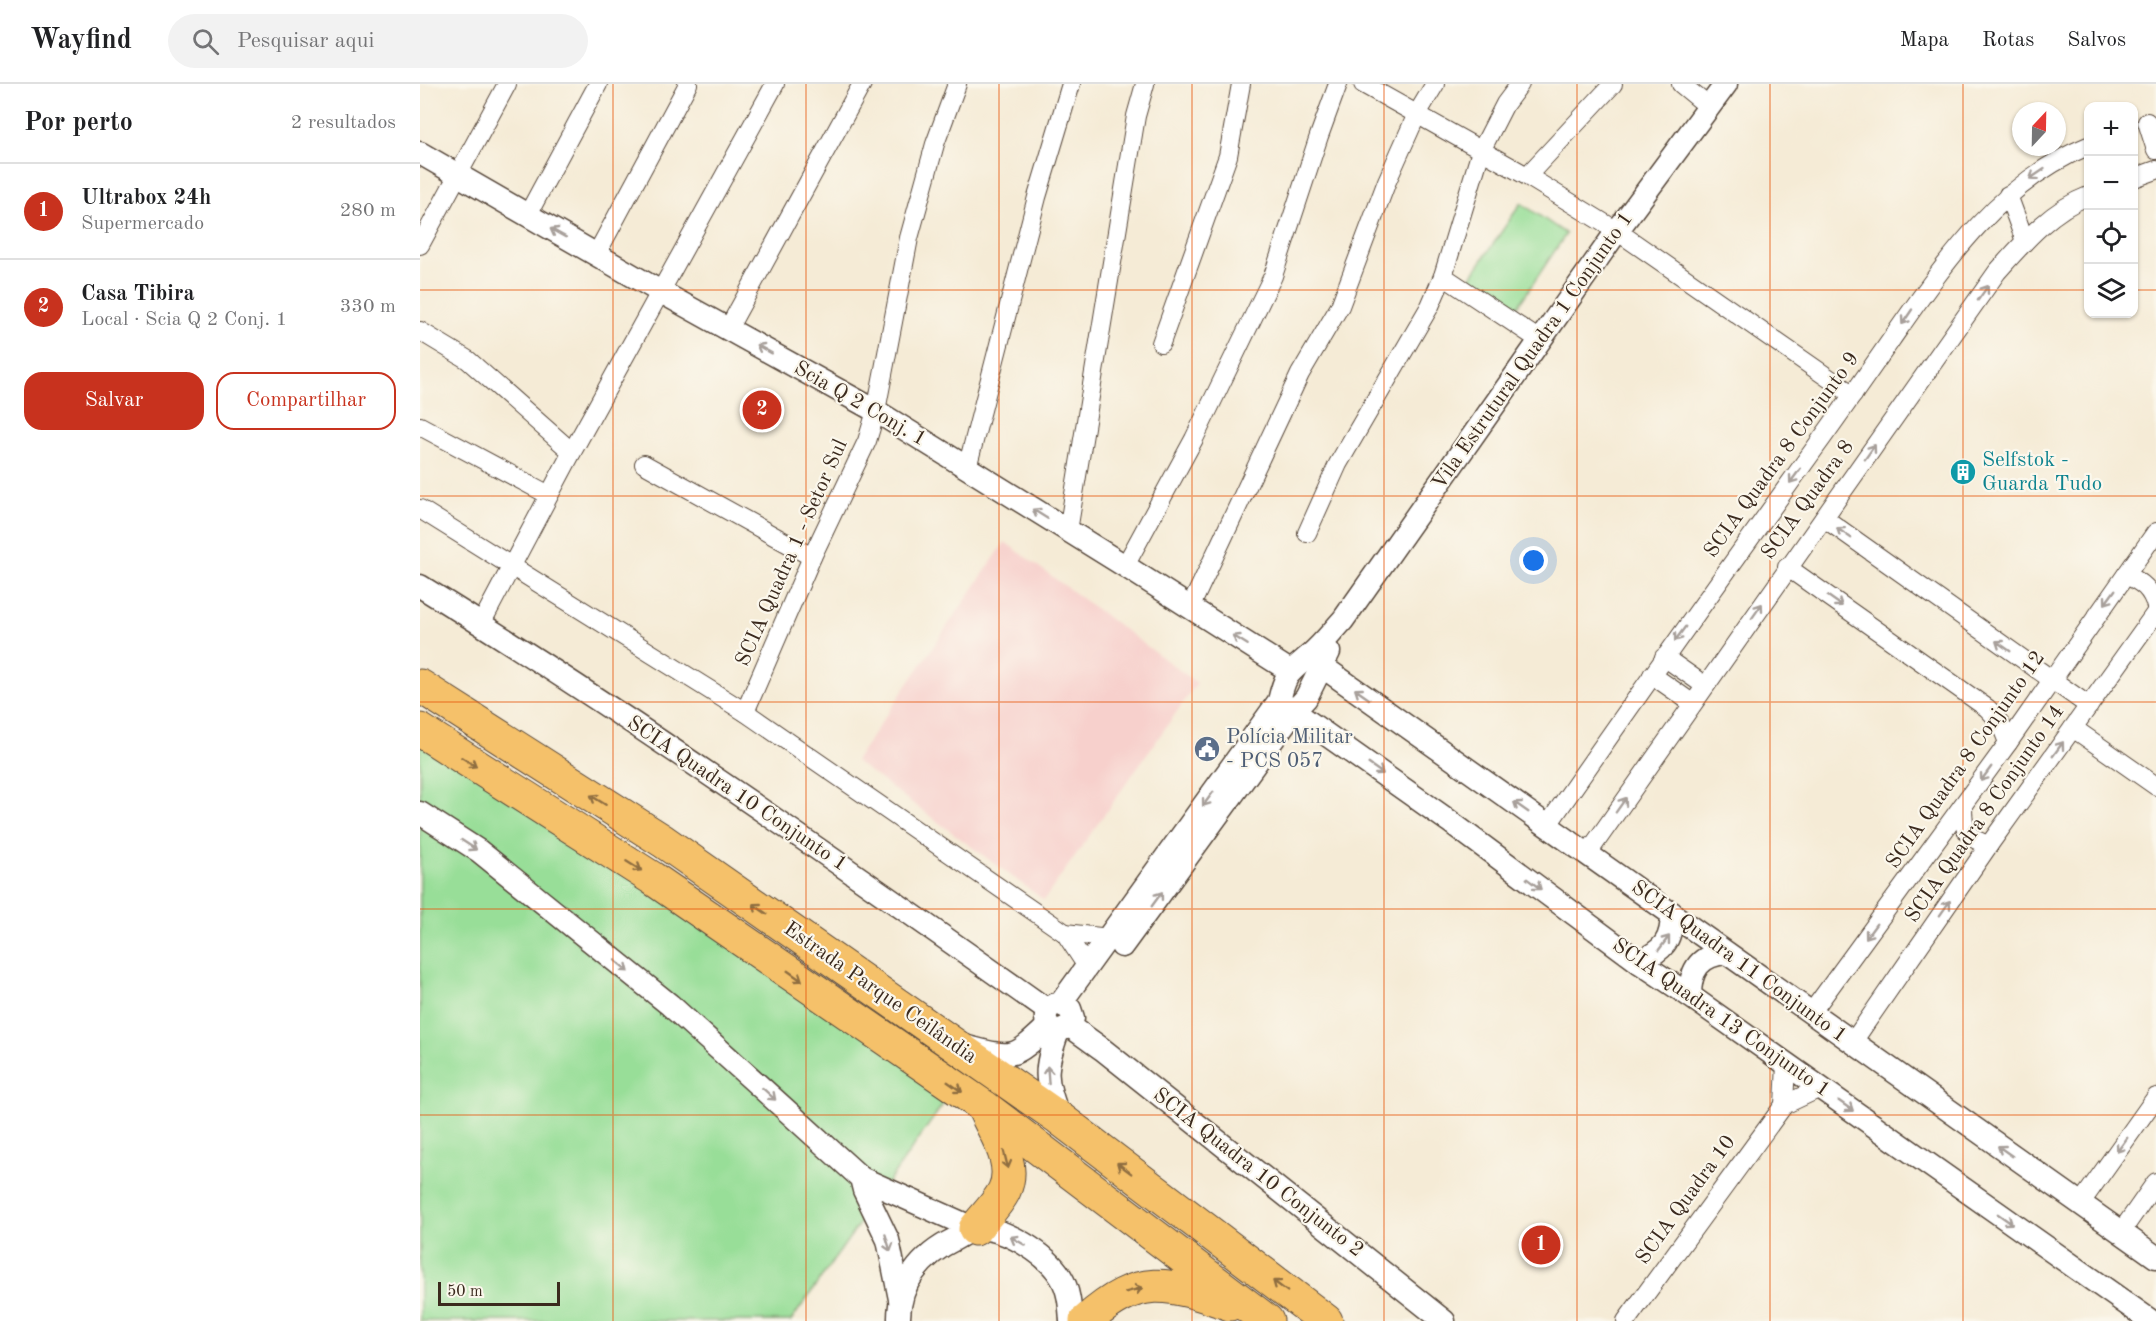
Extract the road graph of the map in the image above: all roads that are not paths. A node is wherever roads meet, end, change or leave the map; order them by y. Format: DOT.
graph roads {
  1 [pos="507,84"];
  2 [pos="598,84"];
  3 [pos="688,84"];
  4 [pos="775,84"];
  5 [pos="862,84"];
  6 [pos="957,84"];
  7 [pos="1071,84"];
  8 [pos="1145,84"];
  9 [pos="1241,84"];
  10 [pos="1338,84"];
  11 [pos="1363,84"];
  12 [pos="1435,84"];
  13 [pos="1520,84"];
  14 [pos="1612,84"];
  15 [pos="1681,84"];
  16 [pos="1726,84"];
  17 [pos="1709,107"];
  18 [pos="1418,114"];
  19 [pos="2145,123"];
  20 [pos="2084,148"];
  21 [pos="1481,150"];
  22 [pos="2156,150"];
  23 [pos="420,153"];
  24 [pos="2156,170"];
  25 [pos="456,176"];
  26 [pos="1527,176"];
  27 [pos="2138,176"];
  28 [pos="2008,195"];
  29 [pos="2084,198"];
  30 [pos="527,216"];
  31 [pos="1617,231"];
  32 [pos="2025,241"];
  33 [pos="420,245"];
  34 [pos="596,255"];
  35 [pos="1443,276"];
  36 [pos="661,292"];
  37 [pos="728,329"];
  38 [pos="420,331"];
  39 [pos="1541,341"];
  40 [pos="1161,343"];
  41 [pos="1853,395"];
  42 [pos="876,411"];
  43 [pos="420,426"];
  44 [pos="572,452"];
  45 [pos="644,464"];
  46 [pos="967,468"];
  47 [pos="549,495"];
  48 [pos="420,509"];
  49 [pos="1824,518"];
  50 [pos="1068,531"];
  51 [pos="2156,532"];
  52 [pos="1307,533"];
  53 [pos="812,557"];
  54 [pos="1125,566"];
  55 [pos="512,567"];
  56 [pos="1787,567"];
  57 [pos="2126,575"];
  58 [pos="420,586"];
  59 [pos="1190,609"];
  60 [pos="2156,610"];
  61 [pos="481,624"];
  62 [pos="1664,657"];
  63 [pos="1316,662"];
  64 [pos="1290,671"];
  65 [pos="1652,675"];
  66 [pos="2051,680"];
  67 [pos="1704,685"];
  68 [pos="420,686"];
  69 [pos="1692,703"];
  70 [pos="1286,706"];
  71 [pos="2089,706"];
  72 [pos="745,712"];
  73 [pos="2073,728"];
  74 [pos="420,730"];
  75 [pos="2008,743"];
  76 [pos="2156,786"];
  77 [pos="1963,805"];
  78 [pos="420,813"];
  79 [pos="1547,826"];
  80 [pos="1989,845"];
  81 [pos="1588,853"];
  82 [pos="1672,913"];
  83 [pos="1065,933"];
  84 [pos="1109,938"];
  85 [pos="1726,953"];
  86 [pos="1639,962"];
  87 [pos="1088,968"];
  88 [pos="1690,996"];
  89 [pos="1811,1013"];
  90 [pos="1060,1018"];
  91 [pos="1852,1043"];
  92 [pos="952,1044"];
  93 [pos="1786,1064"];
  94 [pos="1820,1088"];
  95 [pos="2156,1097"];
  96 [pos="1784,1105"];
  97 [pos="983,1106"];
  98 [pos="1059,1118"];
  99 [pos="861,1179"];
  100 [pos="2156,1182"];
  101 [pos="2080,1204"];
  102 [pos="975,1229"];
  103 [pos="2121,1232"];
  104 [pos="2156,1257"];
  105 [pos="900,1299"];
  106 [pos="1263,1318"];
  107 [pos="899,1321"];
  108 [pos="1071,1321"];
  109 [pos="1086,1321"];
  110 [pos="1326,1321"];
  111 [pos="1444,1321"];
  112 [pos="1626,1321"];
  113 [pos="2151,1321"];
  1 -- 25 [label="street"];
  2 -- 30 [label="street"];
  3 -- 34 [label="street"];
  4 -- 36 [label="street"];
  5 -- 37 [label="street"];
  6 -- 42 [label="street, SCIA Quadra 1 - Setor Sul"];
  7 -- 46 [label="street"];
  8 -- 50 [label="street"];
  9 -- 40 [label="street"];
  10 -- 54 [label="street"];
  11 -- 18 [label="street"];
  12 -- 18 [label="street"];
  13 -- 21 [label="street"];
  14 -- 26 [label="street"];
  15 -- 17 [label="street"];
  16 -- 17 [label="street, Vila Estrutural Quadra 1 Conjunto 1"];
  17 -- 31 [label="street, Vila Estrutural Quadra 1 Conjunto 1"];
  18 -- 21 [label="street"];
  18 -- 59 [label="street"];
  19 -- 22 [label="street"];
  20 -- 28 [label="street, SCIA Quadra 8 Conjunto 9, one-way"];
  21 -- 26 [label="street"];
  21 -- 35 [label="street"];
  23 -- 25 [label="street, Scia Q 2 Conj. 1"];
  24 -- 27 [label="street"];
  25 -- 30 [label="street, Scia Q 2 Conj. 1"];
  25 -- 33 [label="street"];
  26 -- 31 [label="street"];
  28 -- 32 [label="street"];
  28 -- 41 [label="street, SCIA Quadra 8 Conjunto 9, one-way"];
  29 -- 32 [label="street, SCIA Quadra 8"];
  34 -- 30 [label="street, Scia Q 2 Conj. 1, one-way"];
  31 -- 39 [label="street, Vila Estrutural Quadra 1 Conjunto 1"];
  31 -- 41 [label="street"];
  49 -- 32 [label="street, SCIA Quadra 8, one-way"];
  34 -- 36 [label="street, Scia Q 2 Conj. 1"];
  35 -- 39 [label="street"];
  35 -- 52 [label="street"];
  36 -- 37 [label="street, Scia Q 2 Conj. 1"];
  36 -- 44 [label="street"];
  42 -- 37 [label="street, Scia Q 2 Conj. 1, one-way"];
  38 -- 44 [label="street"];
  39 -- 63 [label="street, Vila Estrutural Quadra 1 Conjunto 1"];
  41 -- 62 [label="street, SCIA Quadra 8 Conjunto 9, one-way"];
  42 -- 46 [label="street, Scia Q 2 Conj. 1"];
  42 -- 53 [label="street, SCIA Quadra 1 - Setor Sul"];
  43 -- 47 [label="street"];
  44 -- 47 [label="street"];
  45 -- 53 [label="street"];
  50 -- 46 [label="street, Scia Q 2 Conj. 1, one-way"];
  47 -- 55 [label="street"];
  48 -- 55 [label="street"];
  49 -- 56 [label="street, SCIA Quadra 8"];
  66 -- 49 [label="street, one-way"];
  50 -- 54 [label="street, Scia Q 2 Conj. 1"];
  51 -- 57 [label="street, SCIA Quadra 8 Conjunto 12"];
  53 -- 72 [label="street, SCIA Quadra 1 - Setor Sul"];
  54 -- 59 [label="street, Scia Q 2 Conj. 1"];
  55 -- 61 [label="street"];
  55 -- 72 [label="street"];
  67 -- 56 [label="street, SCIA Quadra 8, one-way"];
  56 -- 75 [label="street, one-way"];
  57 -- 60 [label="street"];
  57 -- 66 [label="street, SCIA Quadra 8 Conjunto 12, one-way"];
  58 -- 61 [label="street, SCIA Quadra 10 Conjunto 1"];
  64 -- 59 [label="street, Scia Q 2 Conj. 1, one-way"];
  60 -- 71 [label="street, SCIA Quadra 8 Conjunto 14"];
  61 -- 90 [label="street, SCIA Quadra 10 Conjunto 1"];
  62 -- 65 [label="street, SCIA Quadra 8 Conjunto 9"];
  62 -- 67 [label="street"];
  63 -- 64 [label="street"];
  63 -- 70 [label="street, Vila Estrutural Quadra 1 Conjunto 1"];
  79 -- 63 [label="street, SCIA Quadra 11 Conjunto 1, one-way"];
  64 -- 70 [label="street"];
  65 -- 69 [label="street"];
  65 -- 79 [label="street, SCIA Quadra 8 Conjunto 9"];
  66 -- 71 [label="street"];
  66 -- 75 [label="street, SCIA Quadra 8 Conjunto 12"];
  67 -- 69 [label="street, SCIA Quadra 8"];
  92 -- 68 [label="highway, Estrada Parque Ceilândia, one-way"];
  81 -- 69 [label="street, SCIA Quadra 8, one-way"];
  70 -- 84 [label="street, one-way"];
  70 -- 86 [label="street, SCIA Quadra 13 Conjunto 1, one-way"];
  90 -- 70 [label="street, one-way"];
  71 -- 73 [label="street, SCIA Quadra 8 Conjunto 14"];
  72 -- 83 [label="street"];
  73 -- 76 [label="street"];
  80 -- 73 [label="street, SCIA Quadra 8 Conjunto 14, one-way"];
  74 -- 97 [label="highway, Estrada Parque Ceilândia, one-way"];
  75 -- 77 [label="street, SCIA Quadra 8 Conjunto 12, one-way"];
  77 -- 80 [label="street"];
  77 -- 89 [label="street, SCIA Quadra 8 Conjunto 12, one-way"];
  78 -- 99 [label="street, one-way"];
  79 -- 81 [label="street, SCIA Quadra 11 Conjunto 1"];
  91 -- 80 [label="street, SCIA Quadra 8 Conjunto 14, one-way"];
  81 -- 82 [label="street, SCIA Quadra 11 Conjunto 1"];
  82 -- 85 [label="street, SCIA Quadra 11 Conjunto 1"];
  86 -- 82 [label="street, one-way"];
  83 -- 84 [label="street"];
  83 -- 87 [label="street"];
  84 -- 87 [label="street"];
  85 -- 88 [label="street"];
  85 -- 89 [label="street, SCIA Quadra 11 Conjunto 1"];
  86 -- 88 [label="street, SCIA Quadra 13 Conjunto 1"];
  87 -- 90 [label="street"];
  88 -- 93 [label="street, SCIA Quadra 13 Conjunto 1"];
  89 -- 91 [label="street, SCIA Quadra 11 Conjunto 1"];
  90 -- 92 [label="street"];
  98 -- 90 [label="street, one-way"];
  90 -- 111 [label="street, SCIA Quadra 10 Conjunto 2"];
  101 -- 91 [label="street, SCIA Quadra 11 Conjunto 1, one-way"];
  92 -- 98 [label="highway, Estrada Parque Ceilândia"];
  93 -- 94 [label="street, SCIA Quadra 13 Conjunto 1"];
  93 -- 96 [label="street"];
  94 -- 96 [label="street, SCIA Quadra 10"];
  94 -- 113 [label="street, SCIA Quadra 13 Conjunto 1, one-way"];
  95 -- 101 [label="street, one-way"];
  96 -- 112 [label="street, SCIA Quadra 10"];
  97 -- 102 [label="highway, one-way"];
  97 -- 106 [label="highway, Estrada Parque Ceilândia"];
  110 -- 98 [label="highway, Estrada Parque Ceilândia, one-way"];
  99 -- 102 [label="street"];
  99 -- 105 [label="street, one-way"];
  100 -- 103 [label="street"];
  101 -- 103 [label="street, SCIA Quadra 11 Conjunto 1"];
  102 -- 105 [label="street"];
  108 -- 102 [label="street, one-way"];
  103 -- 104 [label="street, SCIA Quadra 11 Conjunto 1"];
  105 -- 107 [label="street"];
  109 -- 106 [label="highway, one-way"];
}
